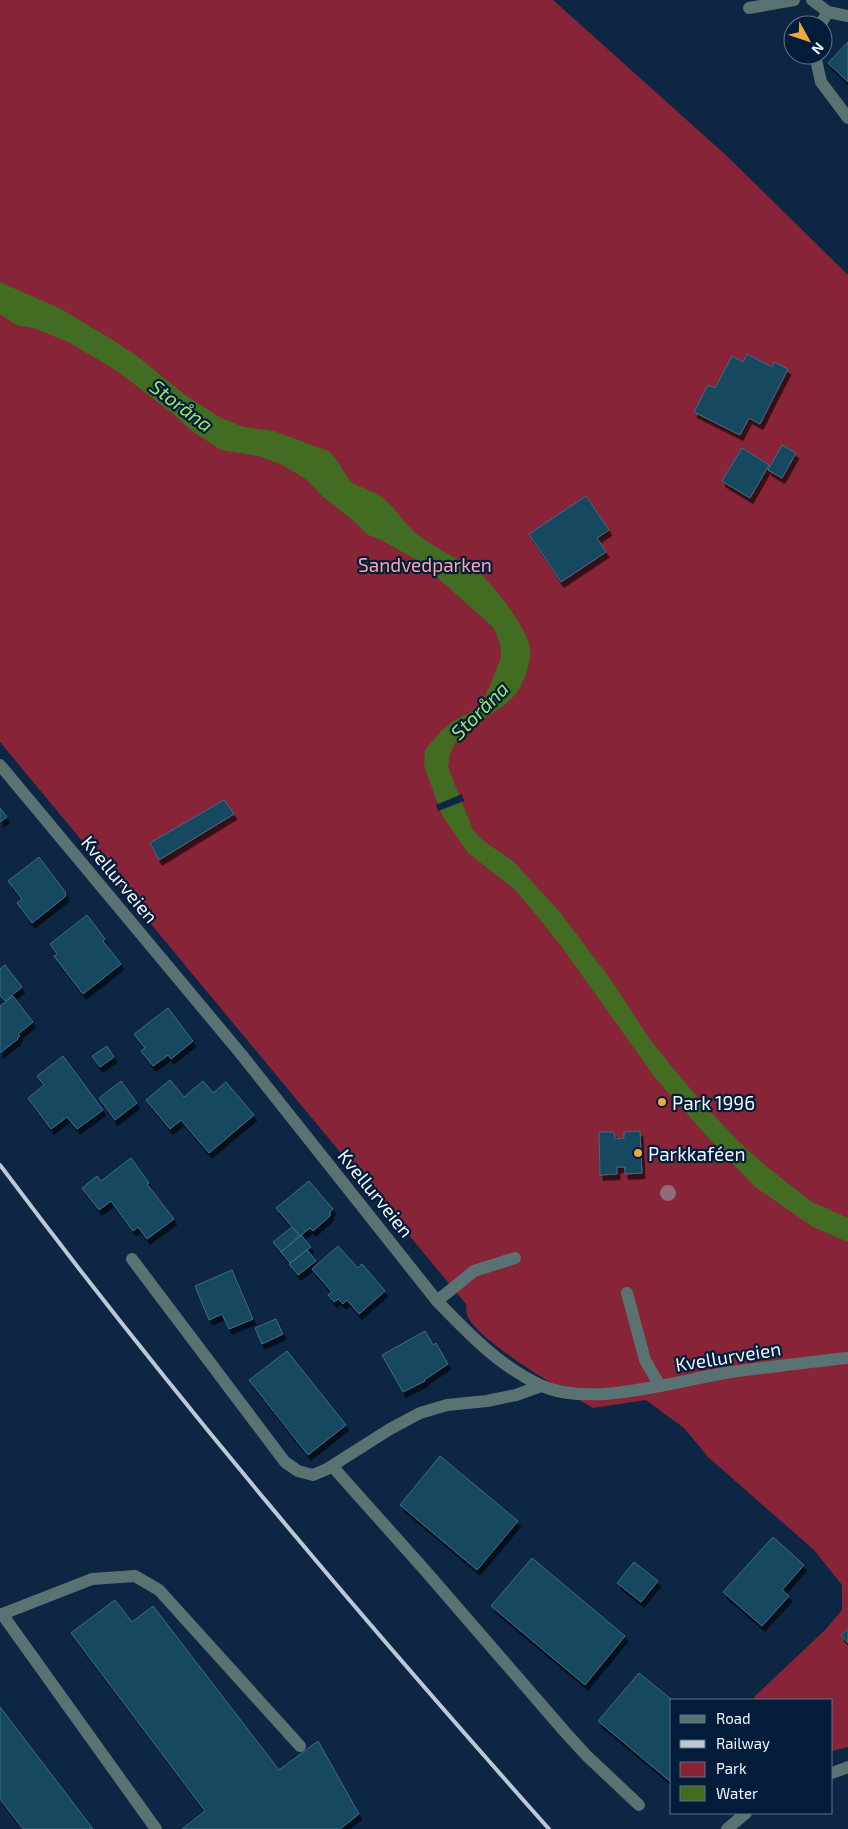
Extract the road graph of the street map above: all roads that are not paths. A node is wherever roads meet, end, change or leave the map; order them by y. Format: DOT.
graph roads {
  1 [pos="794,0"];
  2 [pos="812,0"];
  3 [pos="749,8"];
  4 [pos="828,12"];
  5 [pos="826,15"];
  6 [pos="848,16"];
  7 [pos="817,65"];
  8 [pos="848,118"];
  9 [pos="0,765"];
  10 [pos="132,1258"];
  11 [pos="515,1258"];
  12 [pos="627,1293"];
  13 [pos="437,1301"];
  14 [pos="848,1358"];
  15 [pos="541,1386"];
  16 [pos="660,1386"];
  17 [pos="332,1466"];
  18 [pos="1,1615"];
  19 [pos="300,1746"];
  20 [pos="848,1767"];
  21 [pos="833,1772"];
  22 [pos="640,1805"];
  23 [pos="745,1814"];
  24 [pos="156,1829"];
  25 [pos="727,1829"];
  1 -- 3 [label="street"];
  2 -- 4 [label="street"];
  4 -- 5 [label="street"];
  4 -- 6 [label="street"];
  7 -- 8 [label="street"];
  9 -- 13 [label="street, Kvellurveien"];
  10 -- 17 [label="street"];
  11 -- 13 [label="street"];
  12 -- 16 [label="street"];
  13 -- 15 [label="street, Kvellurveien"];
  14 -- 16 [label="street, Kvellurveien"];
  15 -- 16 [label="street, Kvellurveien"];
  15 -- 17 [label="street"];
  17 -- 22 [label="street"];
  18 -- 19 [label="street"];
  18 -- 24 [label="street"];
  20 -- 21 [label="street"];
  23 -- 25 [label="street"];
}
